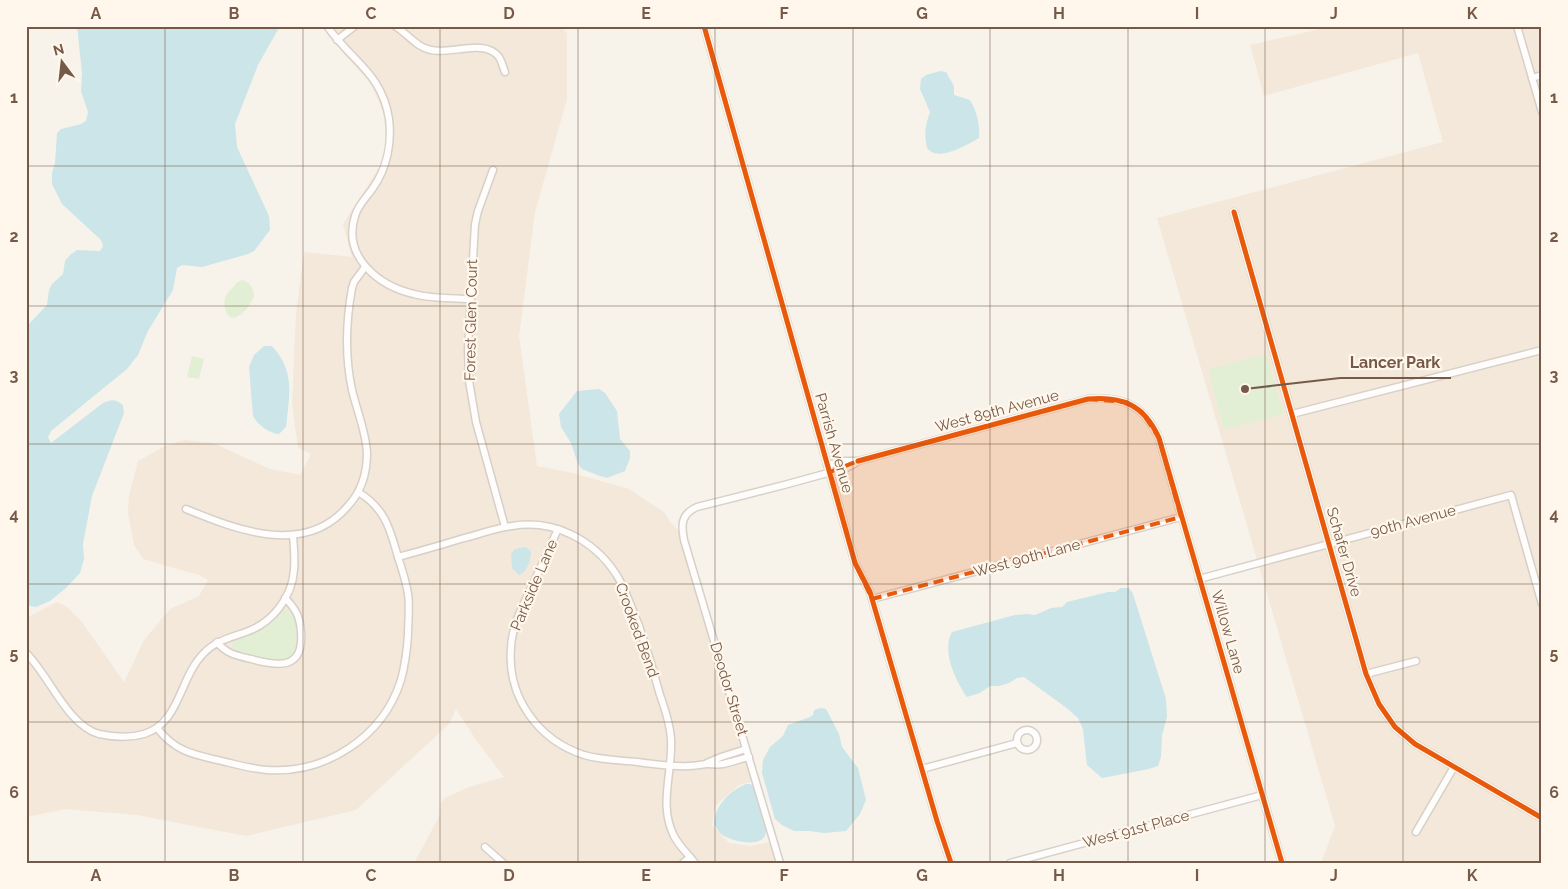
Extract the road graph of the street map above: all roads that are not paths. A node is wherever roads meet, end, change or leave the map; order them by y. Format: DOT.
graph roads {
  1 [pos="327,26"];
  2 [pos="355,26"];
  3 [pos="395,26"];
  4 [pos="704,26"];
  5 [pos="1517,26"];
  6 [pos="337,40"];
  7 [pos="505,72"];
  8 [pos="1542,75"];
  9 [pos="1532,78"];
  10 [pos="1542,112"];
  11 [pos="493,170"];
  12 [pos="1234,212"];
  13 [pos="365,267"];
  14 [pos="470,300"];
  15 [pos="1542,350"];
  16 [pos="1142,412"];
  17 [pos="1292,414"];
  18 [pos="858,461"];
  19 [pos="827,465"];
  20 [pos="830,472"];
  21 [pos="358,492"];
  22 [pos="186,509"];
  23 [pos="685,516"];
  24 [pos="1181,517"];
  25 [pos="505,527"];
  26 [pos="558,529"];
  27 [pos="293,536"];
  28 [pos="1328,544"];
  29 [pos="398,557"];
  30 [pos="1199,579"];
  31 [pos="286,598"];
  32 [pos="872,600"];
  33 [pos="1542,604"];
  34 [pos="217,642"];
  35 [pos="26,653"];
  36 [pos="1416,661"];
  37 [pos="1366,674"];
  38 [pos="157,728"];
  39 [pos="1017,743"];
  40 [pos="746,749"];
  41 [pos="749,757"];
  42 [pos="706,764"];
  43 [pos="669,766"];
  44 [pos="1454,767"];
  45 [pos="922,769"];
  46 [pos="1262,795"];
  47 [pos="1542,818"];
  48 [pos="1416,832"];
  49 [pos="485,847"];
  50 [pos="690,857"];
  51 [pos="503,863"];
  52 [pos="683,863"];
  53 [pos="695,863"];
  54 [pos="780,863"];
  55 [pos="951,863"];
  56 [pos="1010,863"];
  57 [pos="1282,863"];
  1 -- 6 [label="street"];
  2 -- 6 [label="street"];
  3 -- 7 [label="street"];
  4 -- 19 [label="street, Parrish Avenue"];
  5 -- 9 [label="street"];
  6 -- 13 [label="street"];
  8 -- 9 [label="street"];
  9 -- 10 [label="street"];
  11 -- 14 [label="street, Forest Glen Court"];
  12 -- 17 [label="street, Schafer Drive"];
  13 -- 14 [label="street"];
  13 -- 21 [label="street"];
  14 -- 25 [label="street, Forest Glen Court"];
  15 -- 17 [label="street"];
  16 -- 18 [label="street, West 89th Avenue"];
  16 -- 24 [label="street, Willow Lane"];
  17 -- 28 [label="street, Schafer Drive"];
  18 -- 19 [label="street, West 89th Avenue"];
  18 -- 20 [label="street, West 89th Avenue"];
  19 -- 20 [label="street, Parrish Avenue"];
  20 -- 23 [label="street, West 89th Avenue"];
  20 -- 32 [label="street, Parrish Avenue"];
  21 -- 27 [label="street"];
  21 -- 29 [label="street"];
  22 -- 27 [label="street"];
  23 -- 40 [label="street, Deodor Street"];
  24 -- 30 [label="street, Willow Lane"];
  24 -- 32 [label="street, West 90th Lane"];
  25 -- 26 [label="street, Crooked Bend"];
  25 -- 29 [label="street, Crooked Bend"];
  26 -- 43 [label="street, Crooked Bend"];
  26 -- 43 [label="street, Parkside Lane"];
  27 -- 31 [label="street"];
  28 -- 30 [label="street, 90th Avenue"];
  28 -- 33 [label="street, 90th Avenue"];
  28 -- 37 [label="street, Schafer Drive"];
  29 -- 38 [label="street"];
  30 -- 46 [label="street, Willow Lane"];
  31 -- 34 [label="street"];
  31 -- 34 [label="street"];
  32 -- 45 [label="street, Parrish Avenue"];
  34 -- 38 [label="street"];
  35 -- 38 [label="street"];
  36 -- 37 [label="street"];
  37 -- 44 [label="street, Schafer Drive"];
  39 -- 45 [label="street"];
  40 -- 41 [label="street, Deodor Street"];
  40 -- 42 [label="street, Parkside Lane"];
  41 -- 42 [label="street, Parkside Lane"];
  41 -- 54 [label="street, Deodor Street"];
  42 -- 43 [label="street, Parkside Lane"];
  43 -- 50 [label="street, Crooked Bend"];
  44 -- 47 [label="street, Schafer Drive"];
  44 -- 48 [label="street"];
  45 -- 55 [label="street, Parrish Avenue"];
  46 -- 56 [label="street, West 91st Place"];
  46 -- 57 [label="street, Willow Lane"];
  49 -- 51 [label="street"];
  50 -- 52 [label="street"];
  50 -- 53 [label="street, Crooked Bend"];
}
